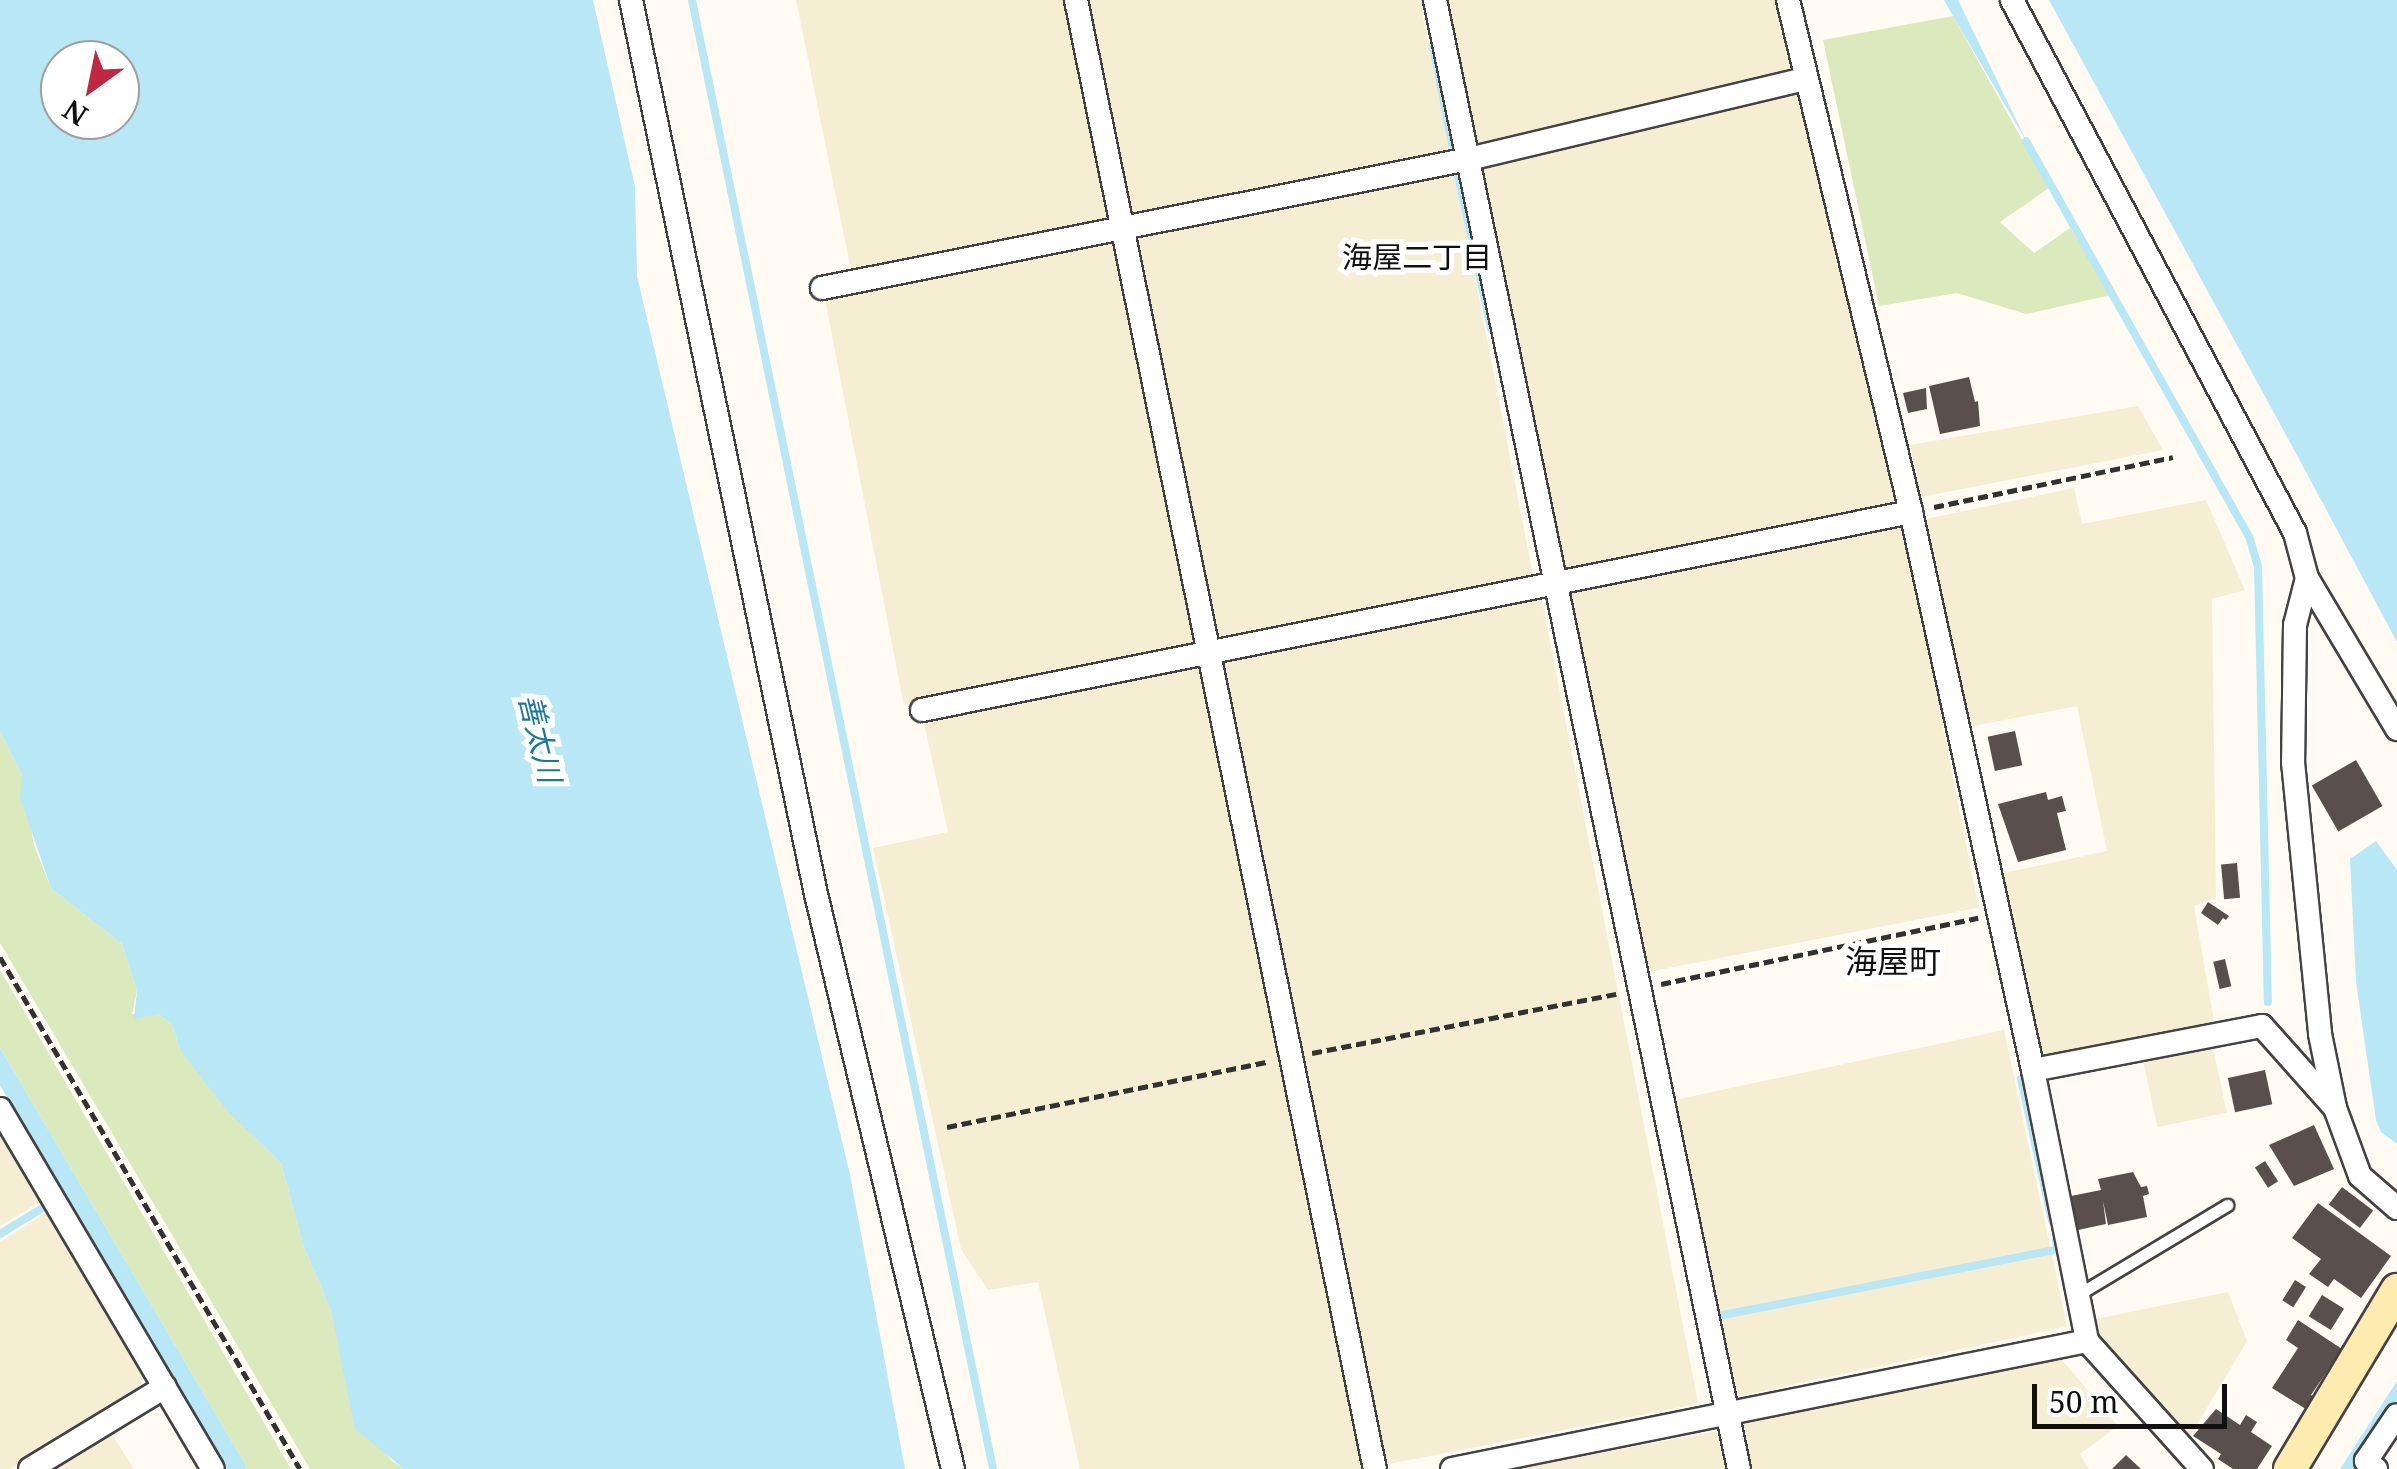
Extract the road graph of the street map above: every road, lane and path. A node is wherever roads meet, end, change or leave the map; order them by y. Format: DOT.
graph roads {
  1 [pos="632,0"];
  2 [pos="1076,0"];
  3 [pos="1435,0"];
  4 [pos="1788,0"];
  5 [pos="2012,0"];
  6 [pos="1805,78"];
  7 [pos="1469,159"];
  8 [pos="1123,229"];
  9 [pos="822,288"];
  10 [pos="2173,457"];
  11 [pos="1911,512"];
  12 [pos="2307,578"];
  13 [pos="1557,582"];
  14 [pos="1208,652"];
  15 [pos="922,710"];
  16 [pos="2397,729"];
  17 [pos="0,957"];
  18 [pos="1291,1057"];
  19 [pos="2033,1070"];
  20 [pos="2335,1108"];
  21 [pos="0,1109"];
  22 [pos="947,1127"];
  23 [pos="2227,1204"];
  24 [pos="2397,1208"];
  25 [pos="2397,1290"];
  26 [pos="2079,1294"];
  27 [pos="2087,1341"];
  28 [pos="165,1387"];
  29 [pos="1727,1412"];
  30 [pos="2397,1415"];
  31 [pos="30,1469"];
  32 [pos="214,1469"];
  33 [pos="300,1469"];
  34 [pos="954,1469"];
  35 [pos="1375,1469"];
  36 [pos="1452,1469"];
  37 [pos="1739,1469"];
  38 [pos="2202,1469"];
  39 [pos="2290,1469"];
  40 [pos="2376,1469"];
  1 -- 34 [label="street"];
  2 -- 8 [label="street"];
  3 -- 7 [label="street"];
  4 -- 6 [label="street"];
  5 -- 12 [label="street"];
  6 -- 7 [label="street"];
  6 -- 11 [label="street"];
  7 -- 8 [label="street"];
  7 -- 13 [label="street"];
  8 -- 9 [label="street"];
  8 -- 14 [label="street"];
  10 -- 11 [label="path"];
  11 -- 13 [label="street"];
  11 -- 19 [label="street"];
  12 -- 16 [label="street"];
  12 -- 20 [label="street"];
  13 -- 14 [label="street"];
  13 -- 29 [label="street"];
  14 -- 15 [label="street"];
  14 -- 18 [label="street"];
  17 -- 33 [label="path"];
  18 -- 22 [label="path"];
  18 -- 35 [label="street"];
  19 -- 20 [label="street"];
  19 -- 26 [label="street"];
  20 -- 24 [label="street"];
  21 -- 28 [label="street"];
  23 -- 26 [label="lane"];
  25 -- 39 [label="main road"];
  26 -- 27 [label="street"];
  27 -- 29 [label="street"];
  27 -- 38 [label="street"];
  28 -- 31 [label="street"];
  28 -- 32 [label="street"];
  29 -- 36 [label="street"];
  29 -- 37 [label="street"];
  30 -- 40 [label="street"];
}
